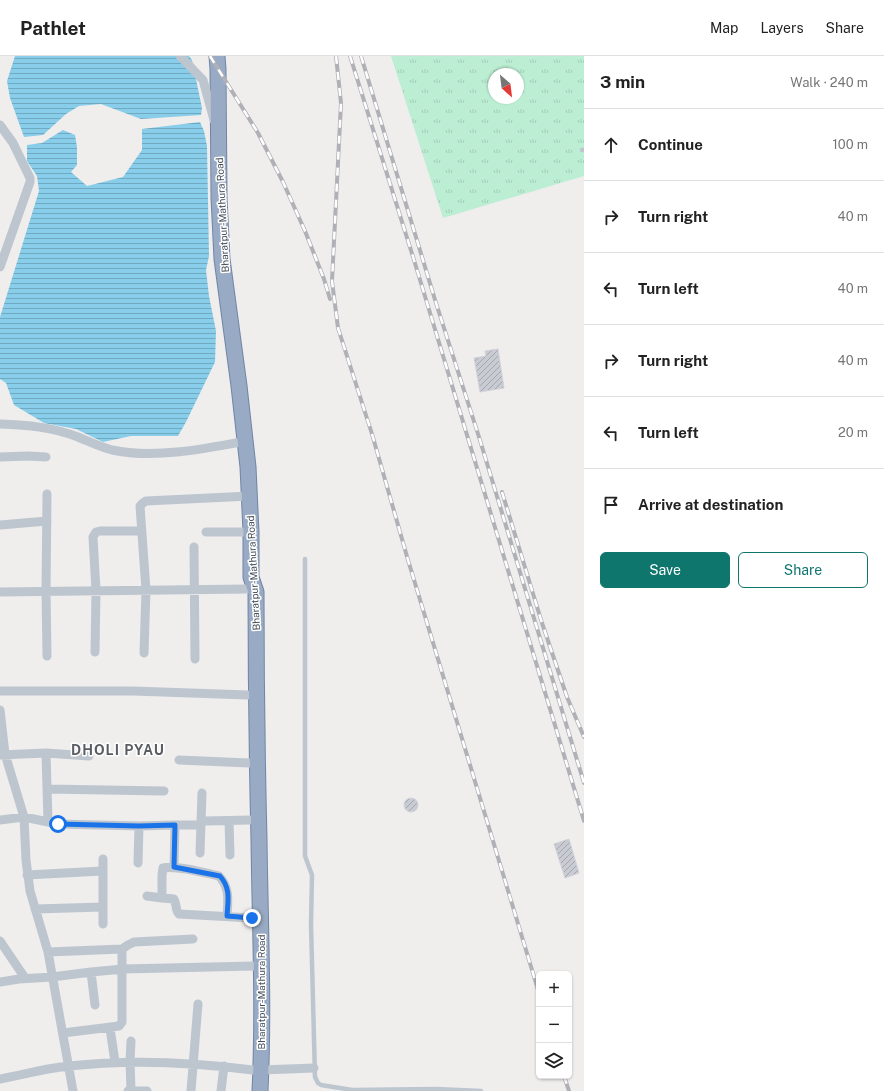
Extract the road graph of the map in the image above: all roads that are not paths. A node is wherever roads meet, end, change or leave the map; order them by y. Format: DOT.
graph roads {
  1 [pos="180,56"];
  2 [pos="217,56"];
  3 [pos="0,125"];
  4 [pos="219,136"];
  5 [pos="0,267"];
  6 [pos="0,424"];
  7 [pos="246,441"];
  8 [pos="46,457"];
  9 [pos="0,458"];
  10 [pos="47,494"];
  11 [pos="250,496"];
  12 [pos="47,521"];
  13 [pos="0,525"];
  14 [pos="141,531"];
  15 [pos="206,532"];
  16 [pos="251,532"];
  17 [pos="194,547"];
  18 [pos="305,559"];
  19 [pos="250,583"];
  20 [pos="194,589"];
  21 [pos="96,590"];
  22 [pos="146,590"];
  23 [pos="46,591"];
  24 [pos="0,592"];
  25 [pos="95,652"];
  26 [pos="144,653"];
  27 [pos="46,656"];
  28 [pos="195,658"];
  29 [pos="0,691"];
  30 [pos="248,695"];
  31 [pos="0,710"];
  32 [pos="46,753"];
  33 [pos="3,754"];
  34 [pos="89,756"];
  35 [pos="179,760"];
  36 [pos="249,763"];
  37 [pos="47,789"];
  38 [pos="164,791"];
  39 [pos="202,793"];
  40 [pos="24,817"];
  41 [pos="0,820"];
  42 [pos="250,820"];
  43 [pos="229,821"];
  44 [pos="48,822"];
  45 [pos="201,824"];
  46 [pos="175,825"];
  47 [pos="139,826"];
  48 [pos="200,853"];
  49 [pos="230,855"];
  50 [pos="103,859"];
  51 [pos="138,863"];
  52 [pos="174,867"];
  53 [pos="102,872"];
  54 [pos="27,875"];
  55 [pos="147,896"];
  56 [pos="256,896"];
  57 [pos="162,898"];
  58 [pos="103,907"];
  59 [pos="35,909"];
  60 [pos="227,916"];
  61 [pos="252,918"];
  62 [pos="103,924"];
  63 [pos="193,939"];
  64 [pos="0,941"];
  65 [pos="122,949"];
  66 [pos="48,952"];
  67 [pos="254,966"];
  68 [pos="123,970"];
  69 [pos="91,972"];
  70 [pos="52,977"];
  71 [pos="25,978"];
  72 [pos="0,982"];
  73 [pos="198,1004"];
  74 [pos="95,1005"];
  75 [pos="110,1028"];
  76 [pos="63,1033"];
  77 [pos="258,1035"];
  78 [pos="131,1041"];
  79 [pos="130,1061"];
  80 [pos="115,1062"];
  81 [pos="194,1064"];
  82 [pos="69,1066"];
  83 [pos="224,1066"];
  84 [pos="314,1068"];
  85 [pos="257,1070"];
  86 [pos="0,1079"];
  87 [pos="352,1090"];
  88 [pos="73,1091"];
  89 [pos="128,1091"];
  90 [pos="131,1091"];
  91 [pos="147,1091"];
  92 [pos="191,1091"];
  93 [pos="221,1091"];
  94 [pos="252,1091"];
  95 [pos="260,1091"];
  96 [pos="481,1091"];
  1 -- 4 [label="street"];
  2 -- 4 [label="highway, Bharatpur-Mathura Road"];
  3 -- 5 [label="street"];
  4 -- 7 [label="highway, Bharatpur-Mathura Road"];
  6 -- 7 [label="street"];
  7 -- 11 [label="highway, Bharatpur-Mathura Road"];
  8 -- 9 [label="street"];
  10 -- 12 [label="street"];
  11 -- 14 [label="street"];
  11 -- 16 [label="highway, Bharatpur-Mathura Road"];
  12 -- 13 [label="street"];
  12 -- 23 [label="street"];
  14 -- 21 [label="street"];
  14 -- 22 [label="street"];
  15 -- 16 [label="street"];
  16 -- 19 [label="highway, Bharatpur-Mathura Road"];
  17 -- 20 [label="street"];
  18 -- 84 [label="lane"];
  19 -- 20 [label="street"];
  19 -- 30 [label="highway, Bharatpur-Mathura Road"];
  19 -- 56 [label="highway, Bharatpur-Mathura Road"];
  20 -- 22 [label="street"];
  20 -- 28 [label="street"];
  21 -- 22 [label="street"];
  21 -- 23 [label="street"];
  21 -- 25 [label="street"];
  22 -- 26 [label="street"];
  23 -- 24 [label="street"];
  23 -- 27 [label="street"];
  29 -- 30 [label="street"];
  30 -- 36 [label="highway, Bharatpur-Mathura Road"];
  31 -- 33 [label="street"];
  32 -- 33 [label="street"];
  32 -- 34 [label="street"];
  32 -- 37 [label="street"];
  33 -- 40 [label="street"];
  35 -- 36 [label="street"];
  36 -- 42 [label="highway, Bharatpur-Mathura Road"];
  37 -- 38 [label="street"];
  37 -- 44 [label="street"];
  39 -- 45 [label="street"];
  40 -- 41 [label="street"];
  40 -- 44 [label="street"];
  40 -- 54 [label="street"];
  42 -- 43 [label="street"];
  42 -- 56 [label="highway, Bharatpur-Mathura Road"];
  43 -- 45 [label="street"];
  43 -- 49 [label="street"];
  44 -- 47 [label="street"];
  45 -- 46 [label="street"];
  45 -- 48 [label="street"];
  46 -- 47 [label="street"];
  46 -- 52 [label="street"];
  47 -- 51 [label="street"];
  50 -- 53 [label="street"];
  52 -- 57 [label="street"];
  52 -- 60 [label="street"];
  53 -- 54 [label="street"];
  53 -- 58 [label="street"];
  54 -- 59 [label="street"];
  55 -- 57 [label="street"];
  56 -- 61 [label="highway, Bharatpur-Mathura Road"];
  56 -- 77 [label="highway, Bharatpur-Mathura Road"];
  57 -- 60 [label="street"];
  58 -- 59 [label="street"];
  58 -- 62 [label="street"];
  59 -- 66 [label="street"];
  60 -- 61 [label="street"];
  61 -- 67 [label="highway, Bharatpur-Mathura Road"];
  63 -- 65 [label="street"];
  64 -- 71 [label="street"];
  65 -- 66 [label="street"];
  65 -- 68 [label="street"];
  66 -- 70 [label="street"];
  67 -- 68 [label="street"];
  67 -- 77 [label="highway, Bharatpur-Mathura Road"];
  68 -- 69 [label="street"];
  68 -- 75 [label="street"];
  69 -- 70 [label="street"];
  69 -- 74 [label="street"];
  70 -- 71 [label="street"];
  70 -- 76 [label="street"];
  71 -- 72 [label="street"];
  73 -- 81 [label="street"];
  75 -- 76 [label="street"];
  75 -- 80 [label="street"];
  76 -- 82 [label="street"];
  77 -- 85 [label="highway, Bharatpur-Mathura Road"];
  78 -- 79 [label="street"];
  79 -- 80 [label="street"];
  79 -- 81 [label="street"];
  79 -- 90 [label="street"];
  80 -- 82 [label="street"];
  81 -- 83 [label="street"];
  81 -- 92 [label="street"];
  82 -- 86 [label="street"];
  82 -- 88 [label="street"];
  83 -- 85 [label="street"];
  83 -- 93 [label="street"];
  84 -- 85 [label="street"];
  84 -- 87 [label="lane"];
  85 -- 94 [label="highway, Bharatpur-Mathura Road"];
  85 -- 95 [label="highway, Bharatpur-Mathura Road"];
  87 -- 96 [label="lane"];
  89 -- 90 [label="street"];
  90 -- 91 [label="street"];
}
